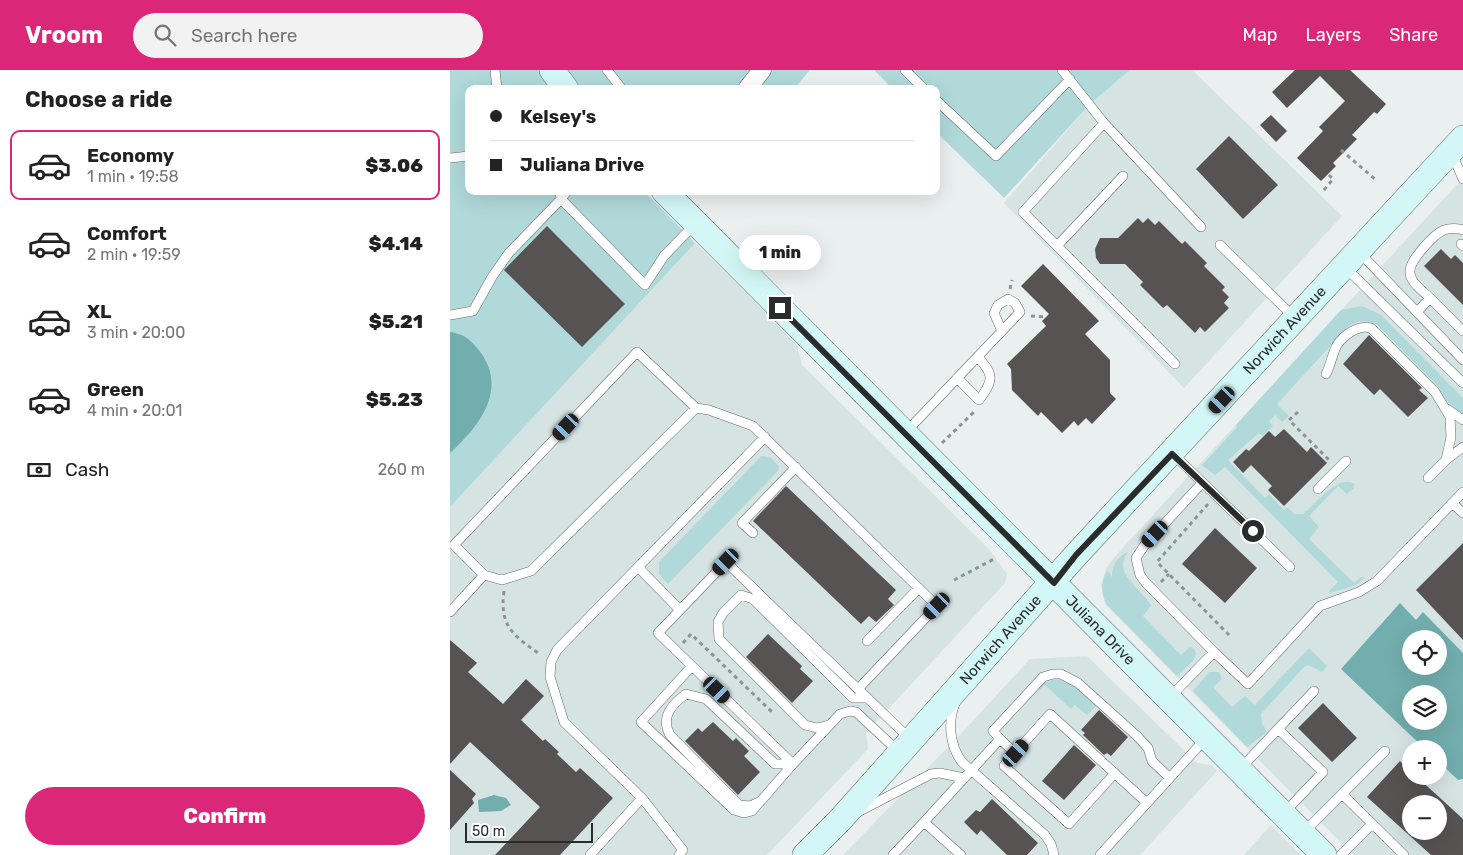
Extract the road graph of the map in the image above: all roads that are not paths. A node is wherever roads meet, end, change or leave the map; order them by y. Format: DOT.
graph roads {
  1 [pos="495,70"];
  2 [pos="552,70"];
  3 [pos="607,70"];
  4 [pos="762,70"];
  5 [pos="905,70"];
  6 [pos="1062,70"];
  7 [pos="1070,79"];
  8 [pos="497,85"];
  9 [pos="563,85"];
  10 [pos="619,85"];
  11 [pos="750,85"];
  12 [pos="920,85"];
  13 [pos="940,104"];
  14 [pos="1104,123"];
  15 [pos="1457,144"];
  16 [pos="465,156"];
  17 [pos="450,158"];
  18 [pos="1123,176"];
  19 [pos="1463,179"];
  20 [pos="560,195"];
  21 [pos="668,195"];
  22 [pos="696,223"];
  23 [pos="1201,227"];
  24 [pos="1463,230"];
  25 [pos="1220,245"];
  26 [pos="1057,246"];
  27 [pos="1351,258"];
  28 [pos="1430,298"];
  29 [pos="1417,312"];
  30 [pos="450,315"];
  31 [pos="1296,319"];
  32 [pos="1002,331"];
  33 [pos="1463,331"];
  34 [pos="978,357"];
  35 [pos="1463,360"];
  36 [pos="1175,364"];
  37 [pos="1326,374"];
  38 [pos="957,378"];
  39 [pos="1463,383"];
  40 [pos="696,408"];
  41 [pos="1447,409"];
  42 [pos="1463,420"];
  43 [pos="904,433"];
  44 [pos="765,436"];
  45 [pos="1463,447"];
  46 [pos="1172,454"];
  47 [pos="1446,460"];
  48 [pos="1346,461"];
  49 [pos="796,467"];
  50 [pos="1428,478"];
  51 [pos="1202,483"];
  52 [pos="1318,489"];
  53 [pos="1463,492"];
  54 [pos="1452,503"];
  55 [pos="1463,513"];
  56 [pos="753,533"];
  57 [pos="638,567"];
  58 [pos="1290,567"];
  59 [pos="484,575"];
  60 [pos="1054,583"];
  61 [pos="920,588"];
  62 [pos="680,610"];
  63 [pos="450,612"];
  64 [pos="867,641"];
  65 [pos="1214,652"];
  66 [pos="692,666"];
  67 [pos="968,678"];
  68 [pos="858,690"];
  69 [pos="1314,691"];
  70 [pos="867,698"];
  71 [pos="1169,698"];
  72 [pos="830,724"];
  73 [pos="1278,728"];
  74 [pos="1208,736"];
  75 [pos="1000,739"];
  76 [pos="906,747"];
  77 [pos="1386,751"];
  78 [pos="1016,753"];
  79 [pos="793,764"];
  80 [pos="1240,769"];
  81 [pos="971,770"];
  82 [pos="1115,773"];
  83 [pos="964,778"];
  84 [pos="1170,778"];
  85 [pos="1342,794"];
  86 [pos="642,798"];
  87 [pos="761,801"];
  88 [pos="1148,803"];
  89 [pos="1284,814"];
  90 [pos="840,820"];
  91 [pos="924,822"];
  92 [pos="1372,824"];
  93 [pos="1303,834"];
  94 [pos="1102,854"];
  95 [pos="590,855"];
  96 [pos="678,855"];
  97 [pos="805,855"];
  98 [pos="893,855"];
  99 [pos="961,855"];
  100 [pos="1054,855"];
  101 [pos="1324,855"];
  102 [pos="1341,855"];
  103 [pos="1404,855"];
  1 -- 8 [label="lane"];
  2 -- 9 [label="street"];
  3 -- 10 [label="lane"];
  4 -- 11 [label="street"];
  5 -- 12 [label="lane"];
  6 -- 7 [label="lane"];
  7 -- 13 [label="lane"];
  7 -- 14 [label="lane"];
  14 -- 23 [label="lane"];
  14 -- 26 [label="lane"];
  15 -- 19 [label="lane"];
  15 -- 27 [label="street, Norwich Avenue"];
  16 -- 17 [label="lane"];
  18 -- 26 [label="lane"];
  20 -- 22 [label="lane"];
  20 -- 30 [label="lane"];
  21 -- 22 [label="street, Juliana Drive"];
  22 -- 43 [label="street, Juliana Drive"];
  24 -- 28 [label="lane"];
  25 -- 31 [label="lane"];
  26 -- 36 [label="lane"];
  27 -- 29 [label="lane"];
  27 -- 31 [label="street, Norwich Avenue"];
  27 -- 39 [label="lane"];
  28 -- 29 [label="lane"];
  28 -- 33 [label="lane"];
  29 -- 35 [label="lane"];
  31 -- 46 [label="street, Norwich Avenue"];
  32 -- 34 [label="lane"];
  34 -- 38 [label="lane"];
  34 -- 38 [label="lane"];
  37 -- 41 [label="lane"];
  38 -- 43 [label="lane"];
  40 -- 44 [label="lane"];
  40 -- 59 [label="lane"];
  40 -- 59 [label="lane"];
  41 -- 42 [label="lane"];
  41 -- 47 [label="lane"];
  43 -- 60 [label="street, Juliana Drive"];
  44 -- 49 [label="lane"];
  44 -- 57 [label="lane"];
  45 -- 47 [label="lane"];
  46 -- 51 [label="lane"];
  46 -- 60 [label="street, Norwich Avenue"];
  47 -- 50 [label="lane"];
  48 -- 52 [label="lane"];
  49 -- 56 [label="lane"];
  49 -- 61 [label="lane"];
  51 -- 58 [label="lane"];
  51 -- 65 [label="lane"];
  53 -- 54 [label="lane"];
  54 -- 55 [label="lane"];
  54 -- 65 [label="lane"];
  57 -- 62 [label="lane"];
  57 -- 86 [label="lane"];
  59 -- 63 [label="lane"];
  60 -- 67 [label="street, Norwich Avenue"];
  60 -- 71 [label="street, Juliana Drive"];
  61 -- 64 [label="lane"];
  61 -- 68 [label="lane"];
  62 -- 66 [label="lane"];
  62 -- 68 [label="lane"];
  65 -- 71 [label="lane"];
  66 -- 79 [label="lane"];
  66 -- 87 [label="lane"];
  67 -- 76 [label="street, Norwich Avenue"];
  67 -- 81 [label="lane"];
  68 -- 70 [label="lane"];
  69 -- 73 [label="lane"];
  70 -- 72 [label="lane"];
  70 -- 76 [label="lane"];
  71 -- 74 [label="street, Juliana Drive"];
  72 -- 76 [label="lane"];
  72 -- 79 [label="lane"];
  73 -- 80 [label="lane"];
  73 -- 89 [label="lane"];
  74 -- 80 [label="street, Juliana Drive"];
  74 -- 84 [label="lane"];
  75 -- 78 [label="lane"];
  75 -- 81 [label="lane"];
  75 -- 84 [label="lane"];
  76 -- 90 [label="street, Norwich Avenue"];
  77 -- 85 [label="lane"];
  78 -- 82 [label="lane"];
  78 -- 82 [label="lane"];
  79 -- 87 [label="lane"];
  79 -- 87 [label="lane"];
  80 -- 89 [label="street, Juliana Drive"];
  81 -- 83 [label="lane"];
  81 -- 100 [label="lane"];
  82 -- 88 [label="lane"];
  83 -- 90 [label="lane"];
  83 -- 91 [label="lane"];
  84 -- 88 [label="lane"];
  85 -- 92 [label="lane"];
  85 -- 93 [label="lane"];
  86 -- 95 [label="lane"];
  86 -- 96 [label="lane"];
  88 -- 94 [label="lane"];
  89 -- 93 [label="street, Juliana Drive"];
  90 -- 97 [label="street, Norwich Avenue"];
  91 -- 98 [label="lane"];
  91 -- 99 [label="lane"];
  92 -- 102 [label="lane"];
  92 -- 103 [label="lane"];
  93 -- 101 [label="street, Juliana Drive"];
}
